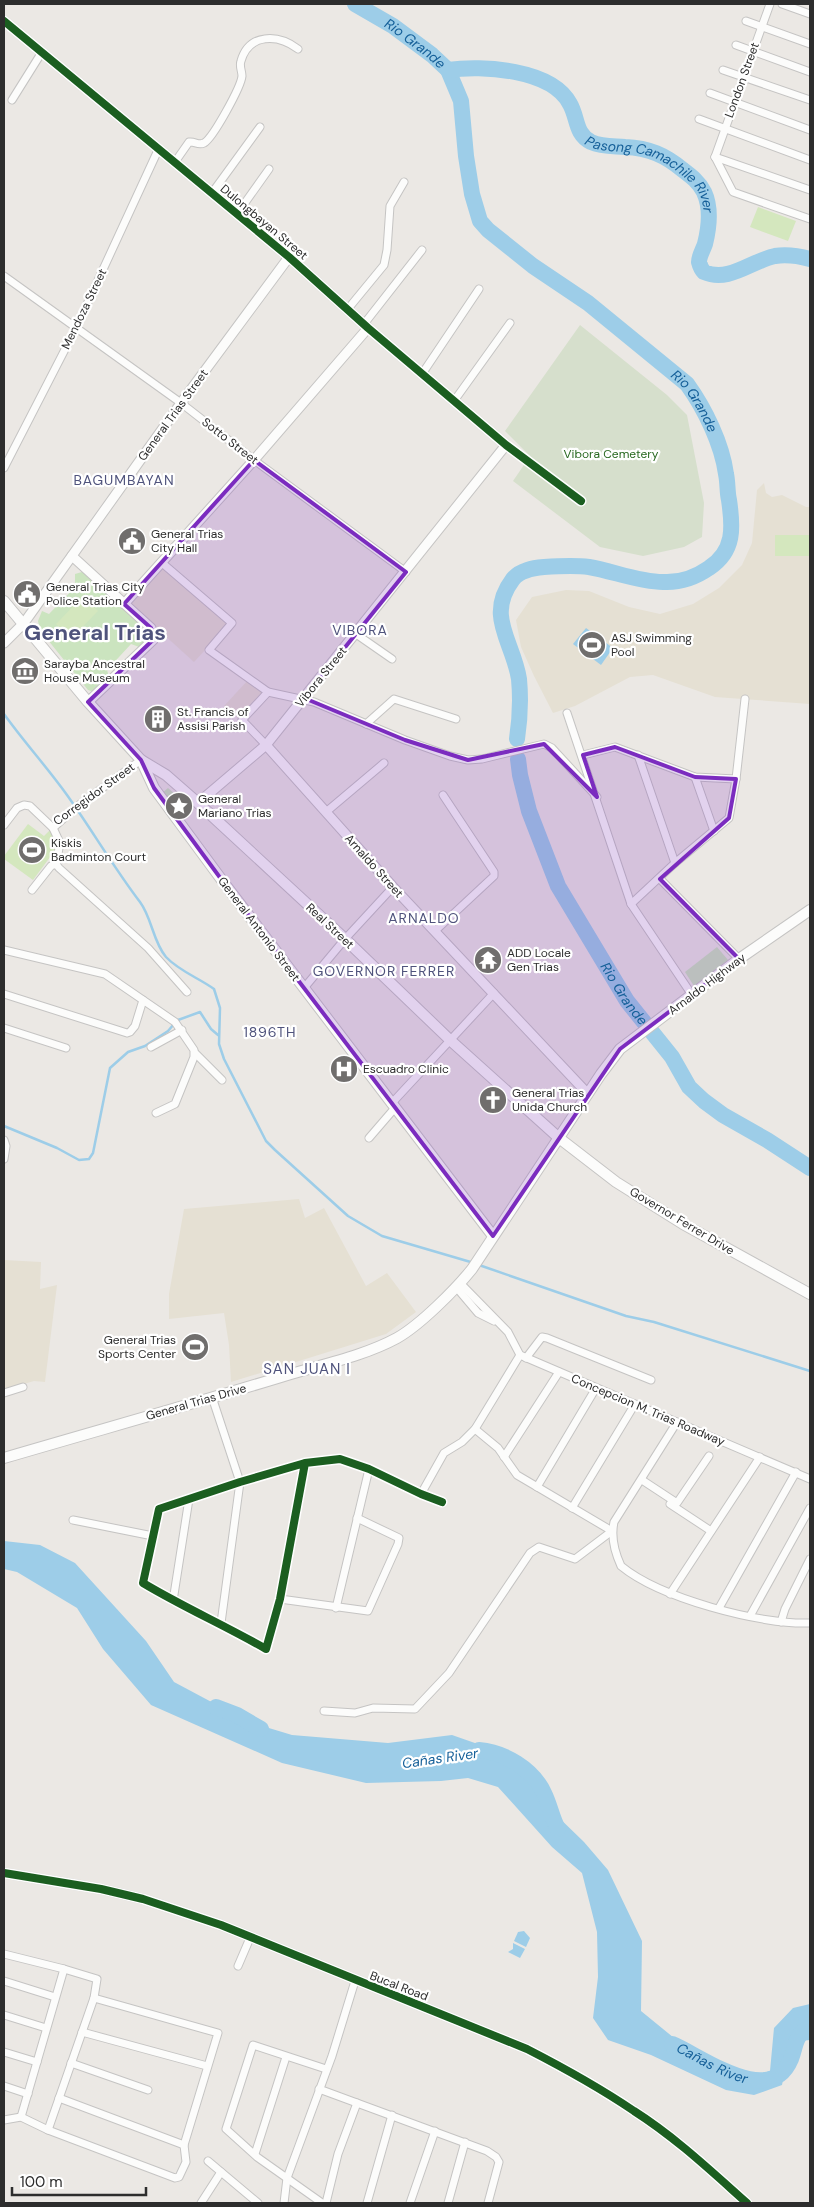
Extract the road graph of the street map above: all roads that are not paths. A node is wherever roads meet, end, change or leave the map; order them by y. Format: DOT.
graph roads {
  1 [pos="770,4"];
  2 [pos="782,4"];
  3 [pos="810,14"];
  4 [pos="746,21"];
  5 [pos="4,22"];
  6 [pos="761,27"];
  7 [pos="810,44"];
  8 [pos="736,45"];
  9 [pos="298,49"];
  10 [pos="753,51"];
  11 [pos="42,52"];
  12 [pos="723,70"];
  13 [pos="810,72"];
  14 [pos="744,77"];
  15 [pos="710,93"];
  16 [pos="12,100"];
  17 [pos="810,100"];
  18 [pos="734,102"];
  19 [pos="699,119"];
  20 [pos="260,127"];
  21 [pos="725,128"];
  22 [pos="810,130"];
  23 [pos="159,148"];
  24 [pos="715,156"];
  25 [pos="810,160"];
  26 [pos="175,162"];
  27 [pos="269,170"];
  28 [pos="404,182"];
  29 [pos="810,190"];
  30 [pos="212,193"];
  31 [pos="237,214"];
  32 [pos="810,219"];
  33 [pos="422,250"];
  34 [pos="288,257"];
  35 [pos="4,276"];
  36 [pos="479,289"];
  37 [pos="347,310"];
  38 [pos="510,323"];
  39 [pos="366,326"];
  40 [pos="76,328"];
  41 [pos="422,374"];
  42 [pos="454,400"];
  43 [pos="181,403"];
  44 [pos="506,445"];
  45 [pos="254,460"];
  46 [pos="4,468"];
  47 [pos="581,501"];
  48 [pos="72,556"];
  49 [pos="162,562"];
  50 [pos="406,572"];
  51 [pos="4,601"];
  52 [pos="124,604"];
  53 [pos="24,623"];
  54 [pos="356,634"];
  55 [pos="4,643"];
  56 [pos="392,659"];
  57 [pos="268,692"];
  58 [pos="744,699"];
  59 [pos="303,700"];
  60 [pos="88,702"];
  61 [pos="567,713"];
  62 [pos="456,719"];
  63 [pos="366,724"];
  64 [pos="266,745"];
  65 [pos="583,755"];
  66 [pos="638,755"];
  67 [pos="141,760"];
  68 [pos="384,763"];
  69 [pos="695,777"];
  70 [pos="736,779"];
  71 [pos="443,795"];
  72 [pos="597,797"];
  73 [pos="198,803"];
  74 [pos="326,812"];
  75 [pos="4,825"];
  76 [pos="53,828"];
  77 [pos="714,831"];
  78 [pos="675,863"];
  79 [pos="56,864"];
  80 [pos="660,878"];
  81 [pos="393,887"];
  82 [pos="32,890"];
  83 [pos="631,904"];
  84 [pos="810,910"];
  85 [pos="435,931"];
  86 [pos="345,939"];
  87 [pos="4,950"];
  88 [pos="740,959"];
  89 [pos="304,988"];
  90 [pos="187,992"];
  91 [pos="494,993"];
  92 [pos="4,994"];
  93 [pos="692,995"];
  94 [pos="143,1000"];
  95 [pos="4,1028"];
  96 [pos="182,1030"];
  97 [pos="450,1040"];
  98 [pos="151,1047"];
  99 [pos="66,1048"];
  100 [pos="195,1053"];
  101 [pos="222,1080"];
  102 [pos="588,1094"];
  103 [pos="392,1106"];
  104 [pos="156,1113"];
  105 [pos="369,1138"];
  106 [pos="559,1138"];
  107 [pos="4,1140"];
  108 [pos="4,1159"];
  109 [pos="493,1236"];
  110 [pos="458,1285"];
  111 [pos="810,1294"];
  112 [pos="523,1356"];
  113 [pos="559,1372"];
  114 [pos="651,1380"];
  115 [pos="23,1387"];
  116 [pos="596,1388"];
  117 [pos="4,1394"];
  118 [pos="212,1397"];
  119 [pos="635,1404"];
  120 [pos="677,1422"];
  121 [pos="475,1429"];
  122 [pos="504,1456"];
  123 [pos="708,1456"];
  124 [pos="760,1457"];
  125 [pos="4,1458"];
  126 [pos="305,1464"];
  127 [pos="369,1469"];
  128 [pos="796,1472"];
  129 [pos="810,1479"];
  130 [pos="240,1482"];
  131 [pos="641,1482"];
  132 [pos="537,1487"];
  133 [pos="420,1494"];
  134 [pos="189,1499"];
  135 [pos="442,1502"];
  136 [pos="572,1508"];
  137 [pos="810,1508"];
  138 [pos="357,1518"];
  139 [pos="73,1520"];
  140 [pos="612,1531"];
  141 [pos="711,1531"];
  142 [pos="153,1536"];
  143 [pos="810,1559"];
  144 [pos="670,1594"];
  145 [pos="280,1599"];
  146 [pos="173,1600"];
  147 [pos="336,1608"];
  148 [pos="719,1608"];
  149 [pos="750,1616"];
  150 [pos="809,1621"];
  151 [pos="781,1622"];
  152 [pos="221,1623"];
  153 [pos="324,1711"];
  154 [pos="4,1873"];
  155 [pos="250,1938"];
  156 [pos="4,1954"];
  157 [pos="238,1966"];
  158 [pos="64,1969"];
  159 [pos="4,1981"];
  160 [pos="355,1981"];
  161 [pos="55,1997"];
  162 [pos="94,1998"];
  163 [pos="4,2015"];
  164 [pos="46,2028"];
  165 [pos="82,2032"];
  166 [pos="4,2052"];
  167 [pos="286,2057"];
  168 [pos="37,2062"];
  169 [pos="72,2063"];
  170 [pos="207,2066"];
  171 [pos="326,2069"];
  172 [pos="4,2086"];
  173 [pos="319,2089"];
  174 [pos="148,2090"];
  175 [pos="28,2094"];
  176 [pos="59,2098"];
  177 [pos="357,2103"];
  178 [pos="392,2116"];
  179 [pos="21,2117"];
  180 [pos="4,2120"];
  181 [pos="48,2130"];
  182 [pos="434,2131"];
  183 [pos="465,2142"];
  184 [pos="184,2145"];
  185 [pos="255,2154"];
  186 [pos="208,2161"];
  187 [pos="221,2172"];
  188 [pos="287,2178"];
  189 [pos="202,2203"];
  190 [pos="258,2203"];
  191 [pos="284,2203"];
  192 [pos="322,2203"];
  193 [pos="326,2203"];
  194 [pos="367,2203"];
  195 [pos="410,2203"];
  196 [pos="448,2203"];
  197 [pos="488,2203"];
  198 [pos="748,2203"];
  1 -- 6 [label="street, London Street"];
  2 -- 3 [label="street"];
  4 -- 6 [label="street"];
  5 -- 11 [label="street, Dulongbayan Street"];
  6 -- 7 [label="street"];
  6 -- 10 [label="street, London Street"];
  8 -- 10 [label="street"];
  9 -- 26 [label="street"];
  10 -- 13 [label="street"];
  10 -- 14 [label="street, London Street"];
  11 -- 16 [label="street"];
  11 -- 23 [label="street, Dulongbayan Street"];
  12 -- 14 [label="street"];
  14 -- 17 [label="street"];
  14 -- 18 [label="street, London Street"];
  15 -- 18 [label="street"];
  18 -- 21 [label="street, London Street"];
  18 -- 22 [label="street"];
  19 -- 21 [label="street"];
  20 -- 30 [label="street"];
  21 -- 24 [label="street, London Street"];
  21 -- 25 [label="street"];
  23 -- 26 [label="street, Dulongbayan Street"];
  23 -- 40 [label="street, Mendoza Street"];
  24 -- 29 [label="street"];
  24 -- 32 [label="street"];
  26 -- 30 [label="street, Dulongbayan Street"];
  27 -- 31 [label="street"];
  28 -- 37 [label="street"];
  30 -- 31 [label="street, Dulongbayan Street"];
  31 -- 34 [label="street, Dulongbayan Street"];
  33 -- 39 [label="street"];
  34 -- 37 [label="street, Dulongbayan Street"];
  34 -- 43 [label="street, General Trias Street"];
  35 -- 40 [label="street, Sotto Street"];
  36 -- 41 [label="street"];
  37 -- 39 [label="street, Dulongbayan Street"];
  38 -- 42 [label="street"];
  39 -- 41 [label="street, Dulongbayan Street"];
  39 -- 45 [label="street"];
  40 -- 43 [label="street, Sotto Street"];
  40 -- 46 [label="street, Mendoza Street"];
  41 -- 42 [label="street, Dulongbayan Street"];
  42 -- 44 [label="street, Dulongbayan Street"];
  43 -- 45 [label="street, Sotto Street"];
  43 -- 48 [label="street, General Trias Street"];
  44 -- 47 [label="street"];
  44 -- 50 [label="street, Vibora Street"];
  45 -- 49 [label="street"];
  45 -- 50 [label="street, Sotto Street"];
  48 -- 52 [label="street"];
  48 -- 53 [label="street, General Trias Street"];
  49 -- 52 [label="street"];
  49 -- 57 [label="street"];
  50 -- 54 [label="street, Vibora Street"];
  51 -- 53 [label="main road, General Antonio Street"];
  52 -- 60 [label="street"];
  53 -- 55 [label="street, General Trias Street"];
  53 -- 60 [label="main road, General Antonio Street"];
  54 -- 56 [label="street"];
  54 -- 59 [label="street, Vibora Street"];
  57 -- 59 [label="street"];
  57 -- 64 [label="street"];
  58 -- 70 [label="street"];
  59 -- 63 [label="street"];
  59 -- 64 [label="street, Vibora Street"];
  60 -- 67 [label="main road, General Antonio Street"];
  61 -- 65 [label="street"];
  62 -- 63 [label="street"];
  63 -- 72 [label="street"];
  64 -- 73 [label="street, Vibora Street"];
  64 -- 74 [label="street, Arnaldo Street"];
  65 -- 66 [label="street"];
  65 -- 72 [label="street"];
  66 -- 69 [label="street"];
  66 -- 78 [label="street"];
  67 -- 73 [label="main road, Real Street"];
  67 -- 76 [label="street, Corregidor Street"];
  67 -- 89 [label="main road, General Antonio Street"];
  68 -- 74 [label="street"];
  69 -- 70 [label="street"];
  69 -- 77 [label="street"];
  70 -- 77 [label="street"];
  71 -- 85 [label="street"];
  72 -- 83 [label="street"];
  73 -- 86 [label="main road, Real Street"];
  74 -- 81 [label="street, Arnaldo Street"];
  75 -- 76 [label="street, Corregidor Street"];
  76 -- 79 [label="street"];
  77 -- 78 [label="street"];
  78 -- 80 [label="street"];
  79 -- 82 [label="street"];
  79 -- 90 [label="street"];
  80 -- 83 [label="street"];
  80 -- 88 [label="street"];
  81 -- 85 [label="street, Arnaldo Street"];
  81 -- 86 [label="street"];
  83 -- 93 [label="street"];
  84 -- 88 [label="main road, Arnaldo Highway"];
  85 -- 91 [label="street, Arnaldo Street"];
  86 -- 89 [label="street"];
  86 -- 97 [label="main road, Real Street"];
  87 -- 94 [label="street"];
  88 -- 93 [label="main road, Arnaldo Highway"];
  89 -- 103 [label="main road, General Antonio Street"];
  91 -- 97 [label="street"];
  91 -- 102 [label="street, Arnaldo Street"];
  92 -- 94 [label="street"];
  93 -- 102 [label="main road, Arnaldo Highway"];
  94 -- 96 [label="street"];
  95 -- 99 [label="street"];
  96 -- 98 [label="street"];
  96 -- 100 [label="street"];
  97 -- 103 [label="street"];
  97 -- 106 [label="main road, Real Street"];
  100 -- 101 [label="street"];
  100 -- 104 [label="street"];
  102 -- 106 [label="main road, Arnaldo Highway"];
  103 -- 105 [label="street"];
  103 -- 109 [label="main road, General Antonio Street"];
  106 -- 109 [label="main road, General Trias Drive"];
  106 -- 111 [label="main road, Governor Ferrer Drive"];
  107 -- 108 [label="street"];
  109 -- 110 [label="main road, General Trias Drive"];
  110 -- 112 [label="street"];
  110 -- 118 [label="main road, General Trias Drive"];
  112 -- 113 [label="street, Concepcion M. Trias Roadway"];
  112 -- 114 [label="street"];
  112 -- 121 [label="street"];
  113 -- 116 [label="street, Concepcion M. Trias Roadway"];
  113 -- 122 [label="street"];
  115 -- 117 [label="street"];
  116 -- 119 [label="street, Concepcion M. Trias Roadway"];
  116 -- 132 [label="street"];
  118 -- 125 [label="main road, General Trias Drive"];
  118 -- 130 [label="street"];
  119 -- 120 [label="street, Concepcion M. Trias Roadway"];
  119 -- 136 [label="street"];
  120 -- 124 [label="street, Concepcion M. Trias Roadway"];
  120 -- 131 [label="street"];
  121 -- 122 [label="street"];
  121 -- 133 [label="street"];
  122 -- 132 [label="street"];
  123 -- 131 [label="street"];
  124 -- 128 [label="street, Concepcion M. Trias Roadway"];
  124 -- 141 [label="street"];
  126 -- 127 [label="street"];
  126 -- 130 [label="street"];
  126 -- 145 [label="street"];
  127 -- 133 [label="street"];
  127 -- 138 [label="street"];
  128 -- 129 [label="street, Concepcion M. Trias Roadway"];
  128 -- 148 [label="street"];
  130 -- 134 [label="street"];
  130 -- 152 [label="street"];
  131 -- 140 [label="street"];
  131 -- 141 [label="street"];
  132 -- 136 [label="street"];
  133 -- 135 [label="street"];
  134 -- 142 [label="street"];
  134 -- 146 [label="street"];
  136 -- 140 [label="street"];
  137 -- 149 [label="street"];
  138 -- 147 [label="street"];
  138 -- 147 [label="street"];
  139 -- 142 [label="street"];
  140 -- 144 [label="street"];
  140 -- 153 [label="street"];
  141 -- 144 [label="street"];
  142 -- 146 [label="street"];
  143 -- 151 [label="street"];
  144 -- 148 [label="street"];
  145 -- 147 [label="street"];
  145 -- 152 [label="street"];
  146 -- 152 [label="street"];
  148 -- 149 [label="street"];
  149 -- 151 [label="street"];
  150 -- 151 [label="street"];
  154 -- 155 [label="street, Bucal Road"];
  155 -- 157 [label="street"];
  155 -- 160 [label="street, Bucal Road"];
  156 -- 158 [label="street"];
  158 -- 161 [label="street"];
  158 -- 162 [label="street"];
  159 -- 161 [label="street"];
  160 -- 171 [label="street"];
  160 -- 198 [label="street, Bucal Road"];
  161 -- 164 [label="street"];
  162 -- 165 [label="street"];
  162 -- 170 [label="street"];
  163 -- 164 [label="street"];
  164 -- 168 [label="street"];
  165 -- 169 [label="street"];
  165 -- 170 [label="street"];
  166 -- 168 [label="street"];
  167 -- 171 [label="street"];
  167 -- 185 [label="street"];
  167 -- 185 [label="street"];
  168 -- 175 [label="street"];
  169 -- 174 [label="street"];
  169 -- 176 [label="street"];
  170 -- 184 [label="street"];
  171 -- 173 [label="street"];
  172 -- 175 [label="street"];
  173 -- 177 [label="street"];
  173 -- 188 [label="street"];
  175 -- 179 [label="street"];
  176 -- 181 [label="street"];
  176 -- 184 [label="street"];
  177 -- 178 [label="street"];
  177 -- 193 [label="street"];
  178 -- 182 [label="street"];
  178 -- 194 [label="street"];
  179 -- 180 [label="street"];
  179 -- 181 [label="street"];
  181 -- 184 [label="street"];
  182 -- 183 [label="street"];
  182 -- 195 [label="street"];
  183 -- 196 [label="street"];
  183 -- 197 [label="street"];
  185 -- 188 [label="street"];
  186 -- 187 [label="street"];
  187 -- 189 [label="street"];
  187 -- 190 [label="street"];
  188 -- 191 [label="street"];
  188 -- 192 [label="street"];
}
